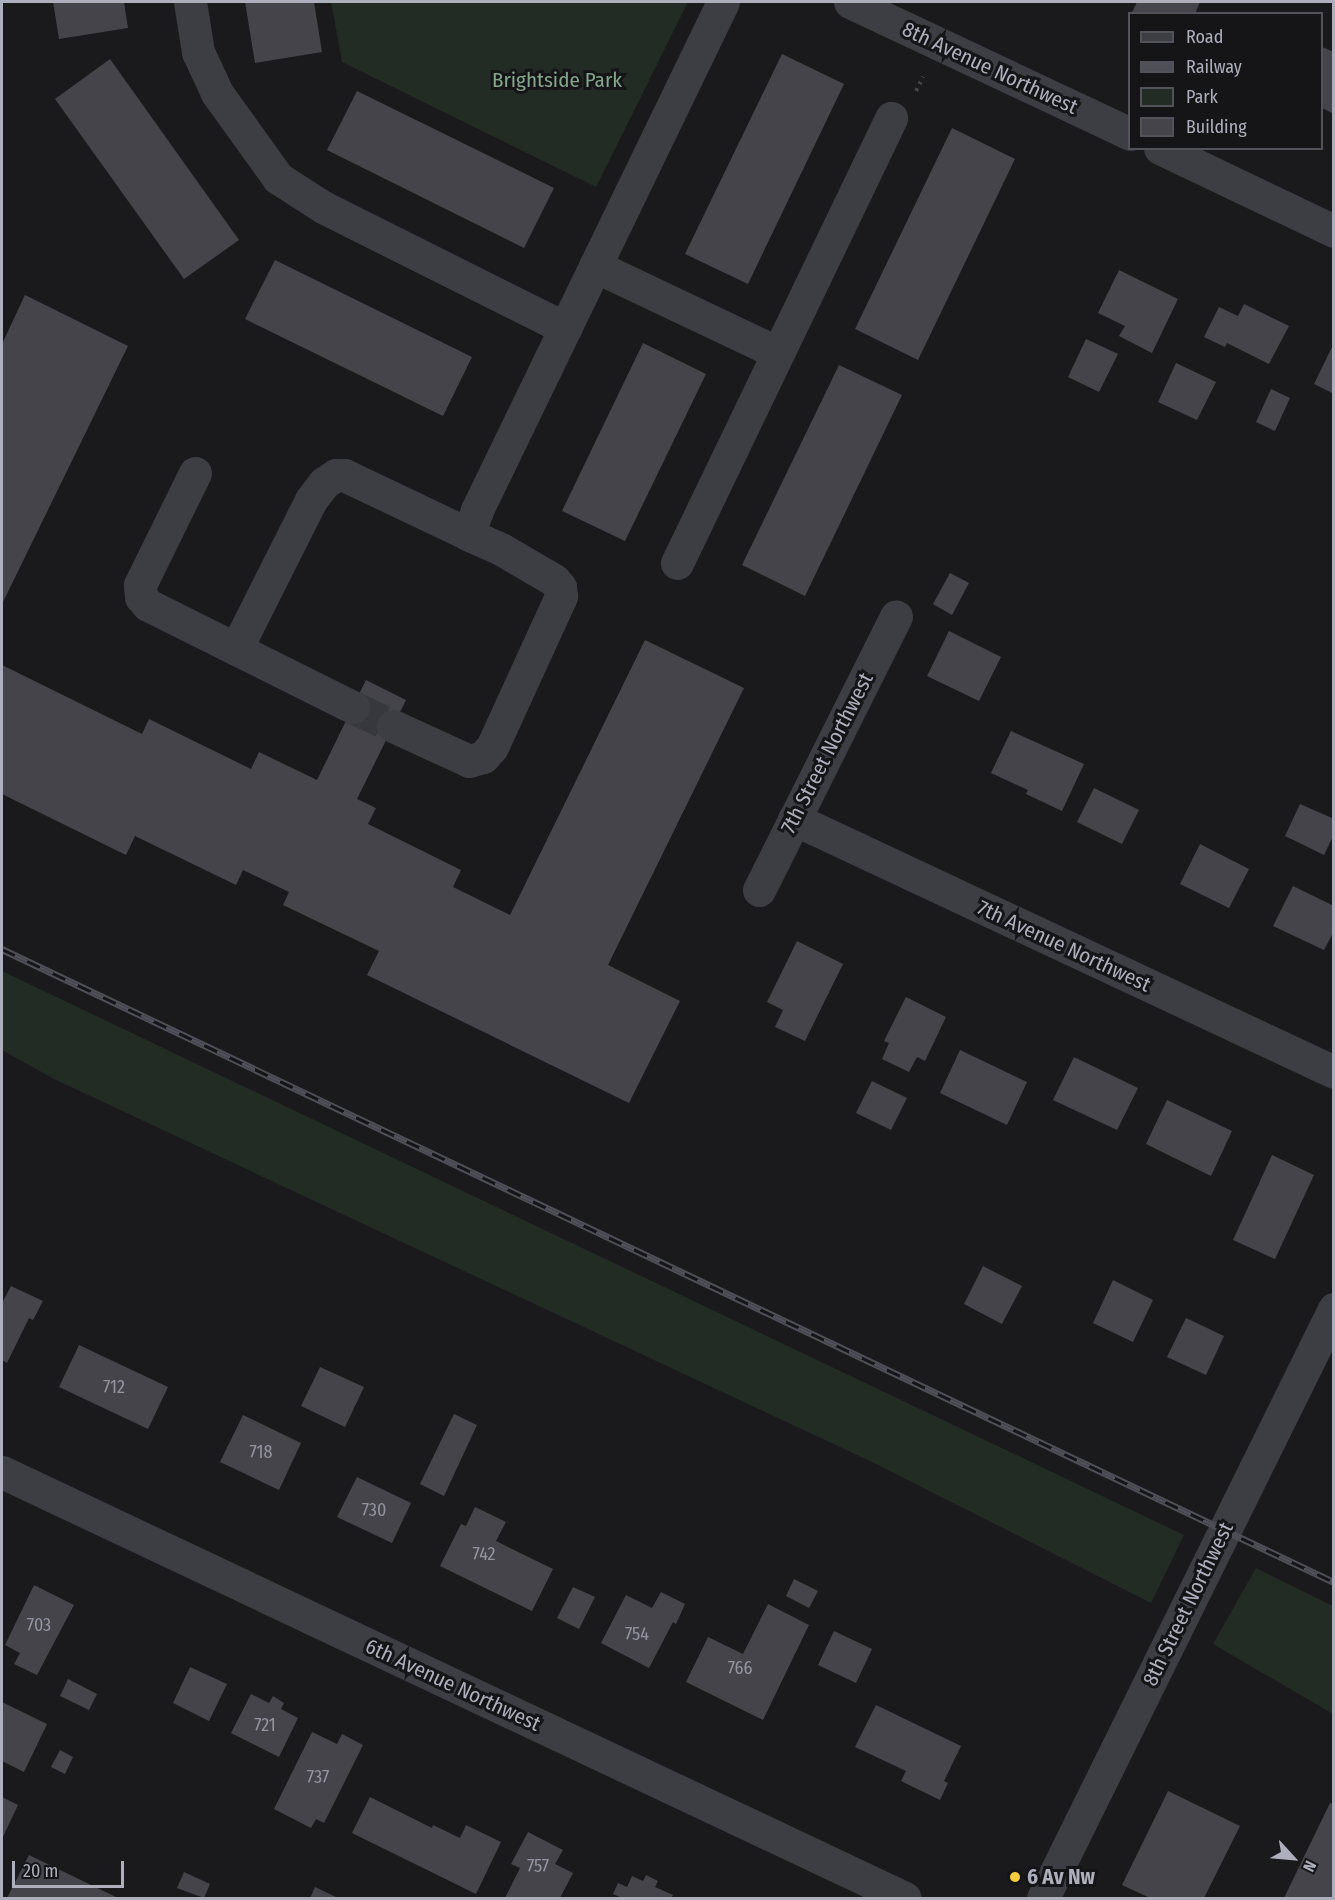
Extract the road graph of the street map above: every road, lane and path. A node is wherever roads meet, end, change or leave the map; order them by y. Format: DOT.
graph roads {
  1 [pos="190,2"];
  2 [pos="723,2"];
  3 [pos="850,2"];
  4 [pos="939,44"];
  5 [pos="891,118"];
  6 [pos="1128,133"];
  7 [pos="1164,150"];
  8 [pos="1334,231"];
  9 [pos="595,266"];
  10 [pos="565,328"];
  11 [pos="776,352"];
  12 [pos="195,473"];
  13 [pos="468,534"];
  14 [pos="677,562"];
  15 [pos="896,616"];
  16 [pos="236,649"];
  17 [pos="353,707"];
  18 [pos="393,726"];
  19 [pos="794,819"];
  20 [pos="759,890"];
  21 [pos="1334,1072"];
  22 [pos="1334,1309"];
  23 [pos="2,1472"];
  24 [pos="905,1899"];
  25 [pos="1043,1899"];
  1 -- 10 [label="street"];
  2 -- 9 [label="street"];
  3 -- 4 [label="street, 8th Avenue Northwest"];
  4 -- 5 [label="path"];
  4 -- 6 [label="street, 8th Avenue Northwest"];
  5 -- 11 [label="street"];
  7 -- 8 [label="street"];
  9 -- 10 [label="street"];
  9 -- 11 [label="street"];
  10 -- 13 [label="street"];
  11 -- 14 [label="street"];
  12 -- 16 [label="street"];
  13 -- 16 [label="street"];
  13 -- 18 [label="street"];
  15 -- 19 [label="street, 7th Street Northwest"];
  16 -- 17 [label="street"];
  19 -- 20 [label="street, 7th Street Northwest"];
  19 -- 21 [label="street, 7th Avenue Northwest"];
  22 -- 25 [label="street, 8th Street Northwest"];
  23 -- 24 [label="street, 6th Avenue Northwest"];
}
